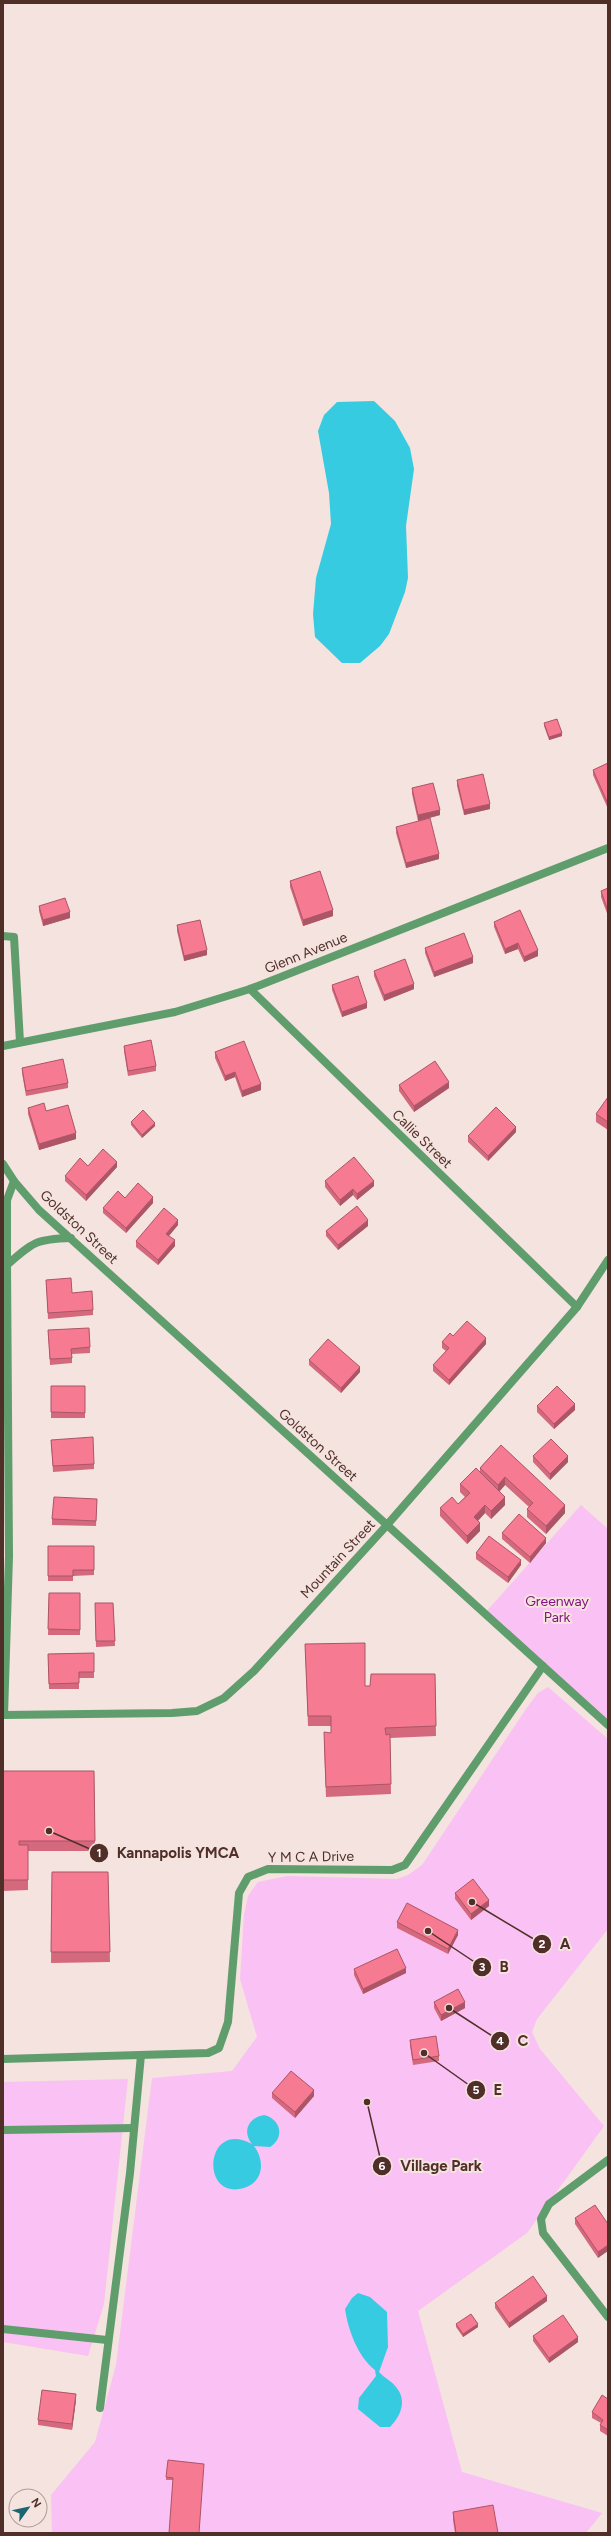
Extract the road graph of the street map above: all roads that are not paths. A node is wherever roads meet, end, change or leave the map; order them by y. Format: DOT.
graph roads {
  1 [pos="608,848"];
  2 [pos="3,936"];
  3 [pos="250,989"];
  4 [pos="20,1042"];
  5 [pos="3,1046"];
  6 [pos="3,1164"];
  7 [pos="14,1181"];
  8 [pos="71,1238"];
  9 [pos="608,1260"];
  10 [pos="7,1265"];
  11 [pos="577,1307"];
  12 [pos="387,1525"];
  13 [pos="543,1666"];
  14 [pos="4,1716"];
  15 [pos="608,1724"];
  16 [pos="141,2055"];
  17 [pos="3,2059"];
  18 [pos="134,2128"];
  19 [pos="3,2130"];
  20 [pos="608,2160"];
  21 [pos="608,2317"];
  22 [pos="3,2329"];
  23 [pos="108,2340"];
  24 [pos="100,2408"];
  1 -- 3 [label="street, Glenn Avenue"];
  2 -- 4 [label="street"];
  3 -- 4 [label="street, Glenn Avenue"];
  3 -- 11 [label="street, Callie Street"];
  4 -- 5 [label="street, Glenn Avenue"];
  6 -- 7 [label="street, Goldston Street"];
  7 -- 8 [label="street, Goldston Street"];
  7 -- 10 [label="street"];
  8 -- 10 [label="street"];
  8 -- 12 [label="street, Goldston Street"];
  9 -- 11 [label="street, Mountain Street"];
  10 -- 14 [label="street"];
  11 -- 12 [label="street, Mountain Street"];
  12 -- 13 [label="street, Goldston Street"];
  12 -- 14 [label="street, Mountain Street"];
  13 -- 15 [label="street, Goldston Street"];
  13 -- 16 [label="street, Y M C A Drive"];
  16 -- 17 [label="street, Y M C A Drive"];
  16 -- 18 [label="street"];
  18 -- 19 [label="street"];
  18 -- 23 [label="street"];
  20 -- 21 [label="street"];
  22 -- 23 [label="street"];
  23 -- 24 [label="street"];
}
